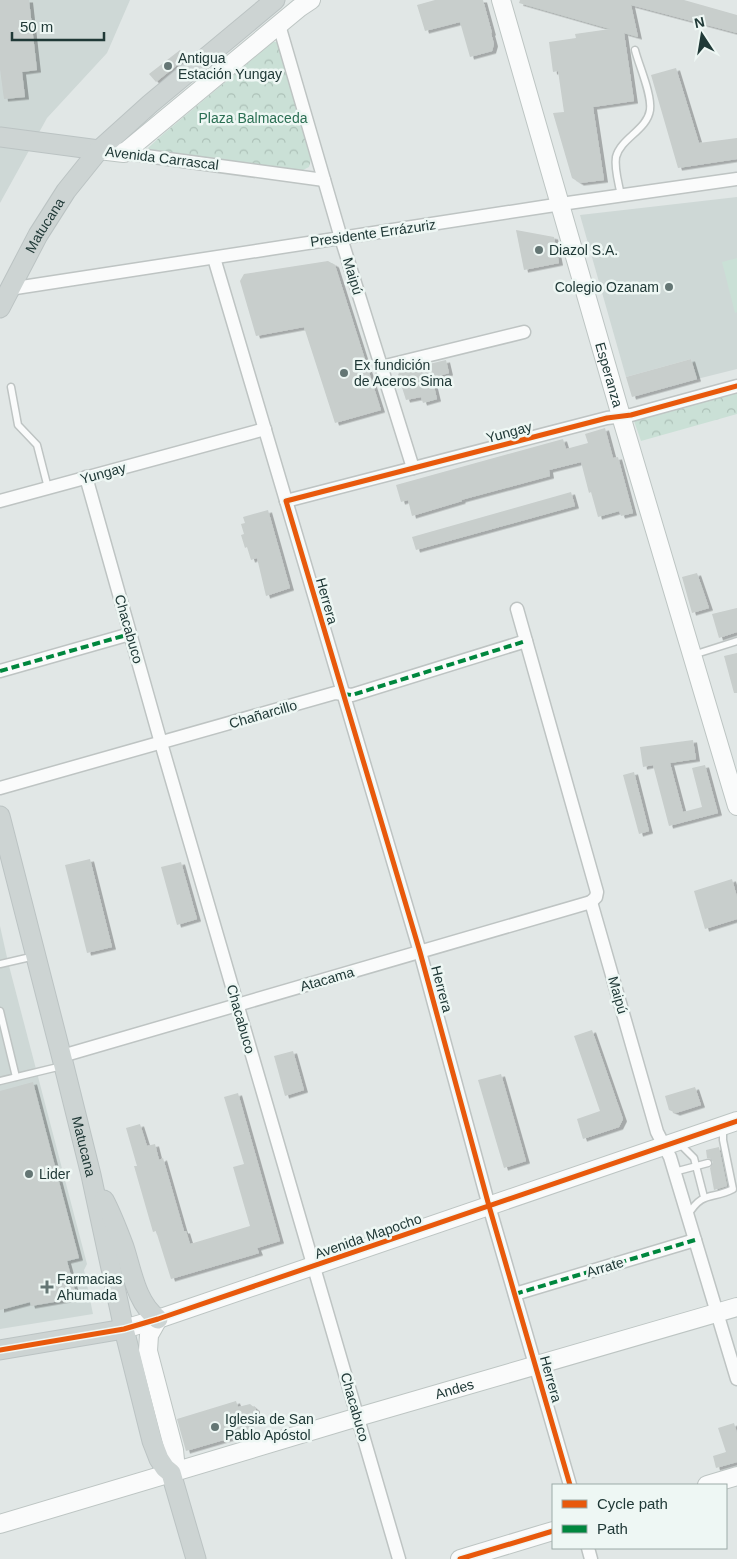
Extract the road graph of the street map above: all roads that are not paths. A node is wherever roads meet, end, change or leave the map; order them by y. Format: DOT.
graph roads {
  1 [pos="275,0"];
  2 [pos="311,0"];
  3 [pos="501,0"];
  4 [pos="279,25"];
  5 [pos="634,50"];
  6 [pos="0,136"];
  7 [pos="99,150"];
  8 [pos="124,153"];
  9 [pos="737,179"];
  10 [pos="324,180"];
  11 [pos="621,196"];
  12 [pos="560,205"];
  13 [pos="341,238"];
  14 [pos="214,258"];
  15 [pos="9,289"];
  16 [pos="0,308"];
  17 [pos="524,332"];
  18 [pos="381,367"];
  19 [pos="737,386"];
  20 [pos="11,387"];
  21 [pos="621,416"];
  22 [pos="265,428"];
  23 [pos="413,468"];
  24 [pos="86,477"];
  25 [pos="48,488"];
  26 [pos="0,501"];
  27 [pos="286,501"];
  28 [pos="517,610"];
  29 [pos="130,634"];
  30 [pos="526,641"];
  31 [pos="737,641"];
  32 [pos="692,655"];
  33 [pos="0,671"];
  34 [pos="343,694"];
  35 [pos="161,743"];
  36 [pos="0,788"];
  37 [pos="737,806"];
  38 [pos="0,816"];
  39 [pos="591,902"];
  40 [pos="420,952"];
  41 [pos="36,956"];
  42 [pos="0,964"];
  43 [pos="237,1005"];
  44 [pos="0,1015"];
  45 [pos="63,1061"];
  46 [pos="16,1077"];
  47 [pos="0,1080"];
  48 [pos="733,1122"];
  49 [pos="671,1144"];
  50 [pos="708,1163"];
  51 [pos="697,1166"];
  52 [pos="674,1172"];
  53 [pos="91,1175"];
  54 [pos="704,1197"];
  55 [pos="488,1206"];
  56 [pos="688,1216"];
  57 [pos="695,1240"];
  58 [pos="314,1266"];
  59 [pos="515,1294"];
  60 [pos="737,1307"];
  61 [pos="717,1313"];
  62 [pos="158,1319"];
  63 [pos="124,1329"];
  64 [pos="0,1350"];
  65 [pos="536,1366"];
  66 [pos="737,1379"];
  67 [pos="358,1417"];
  68 [pos="171,1473"];
  69 [pos="737,1476"];
  70 [pos="570,1484"];
  71 [pos="710,1484"];
  72 [pos="0,1524"];
  73 [pos="552,1531"];
  74 [pos="196,1559"];
  75 [pos="399,1559"];
  76 [pos="460,1559"];
  1 -- 7 [label="main road, Matucana"];
  2 -- 4 [label="main road"];
  3 -- 12 [label="main road, Esperanza"];
  4 -- 8 [label="main road"];
  4 -- 10 [label="street, Maipú"];
  5 -- 11 [label="lane"];
  6 -- 7 [label="main road, Avenida Carrascal"];
  7 -- 8 [label="main road, Avenida Carrascal"];
  7 -- 15 [label="main road, Matucana"];
  8 -- 10 [label="street, Avenida Carrascal"];
  9 -- 11 [label="street, Presidente Errázuriz"];
  10 -- 13 [label="street, Maipú"];
  11 -- 12 [label="street, Presidente Errázuriz"];
  12 -- 13 [label="street, Presidente Errázuriz"];
  12 -- 21 [label="main road, Esperanza"];
  13 -- 14 [label="street, Presidente Errázuriz"];
  13 -- 18 [label="street, Maipú"];
  14 -- 15 [label="street, Presidente Errázuriz"];
  14 -- 22 [label="street, Herrera"];
  15 -- 16 [label="main road, Matucana"];
  17 -- 18 [label="street"];
  18 -- 23 [label="street, Maipú"];
  19 -- 21 [label="street, Yungay"];
  20 -- 25 [label="lane"];
  21 -- 23 [label="street, Yungay"];
  21 -- 32 [label="main road, Esperanza"];
  22 -- 24 [label="street, Yungay"];
  22 -- 27 [label="street, Herrera"];
  23 -- 27 [label="street, Yungay"];
  24 -- 25 [label="street, Yungay"];
  24 -- 29 [label="street, Chacabuco"];
  25 -- 26 [label="street, Yungay"];
  27 -- 34 [label="street, Herrera"];
  28 -- 30 [label="street, Maipú"];
  29 -- 33 [label="street"];
  29 -- 35 [label="street, Chacabuco"];
  30 -- 34 [label="street, Chañarcillo"];
  30 -- 39 [label="street, Maipú"];
  31 -- 32 [label="lane"];
  32 -- 37 [label="main road, Esperanza"];
  34 -- 35 [label="street, Chañarcillo"];
  34 -- 40 [label="street, Herrera"];
  35 -- 36 [label="street, Chañarcillo"];
  35 -- 43 [label="street, Chacabuco"];
  38 -- 41 [label="main road, Matucana"];
  39 -- 40 [label="street, Atacama"];
  39 -- 49 [label="street, Maipú"];
  40 -- 43 [label="street, Atacama"];
  40 -- 55 [label="street, Herrera"];
  41 -- 42 [label="lane"];
  41 -- 45 [label="main road, Matucana"];
  43 -- 45 [label="street, Atacama"];
  43 -- 58 [label="street, Chacabuco"];
  44 -- 46 [label="lane"];
  45 -- 46 [label="lane"];
  45 -- 53 [label="main road, Matucana"];
  46 -- 47 [label="lane"];
  48 -- 49 [label="main road, Avenida Mapocho"];
  48 -- 54 [label="lane"];
  49 -- 51 [label="lane"];
  49 -- 52 [label="street, Maipú"];
  49 -- 55 [label="main road, Avenida Mapocho"];
  50 -- 51 [label="lane"];
  51 -- 52 [label="lane"];
  51 -- 54 [label="lane"];
  52 -- 56 [label="street, Maipú"];
  53 -- 62 [label="main road"];
  53 -- 63 [label="main road, Matucana"];
  54 -- 56 [label="lane"];
  55 -- 58 [label="main road, Avenida Mapocho"];
  55 -- 59 [label="street, Herrera"];
  56 -- 57 [label="street, Maipú"];
  57 -- 59 [label="street, Arrate"];
  57 -- 61 [label="street, Maipú"];
  58 -- 62 [label="main road, Avenida Mapocho"];
  58 -- 67 [label="street, Chacabuco"];
  59 -- 65 [label="street, Herrera"];
  60 -- 61 [label="main road, Andes"];
  61 -- 65 [label="main road, Andes"];
  61 -- 66 [label="street, Maipú"];
  62 -- 63 [label="main road, Avenida Mapocho"];
  62 -- 68 [label="main road, Matucana"];
  63 -- 64 [label="main road, Avenida Mapocho"];
  63 -- 68 [label="main road, Matucana"];
  65 -- 67 [label="main road, Andes"];
  65 -- 70 [label="street, Herrera"];
  67 -- 68 [label="main road, Andes"];
  67 -- 75 [label="street, Chacabuco"];
  68 -- 72 [label="main road, Andes"];
  68 -- 74 [label="main road, Matucana"];
  69 -- 71 [label="main road"];
  73 -- 76 [label="main road"];
}
